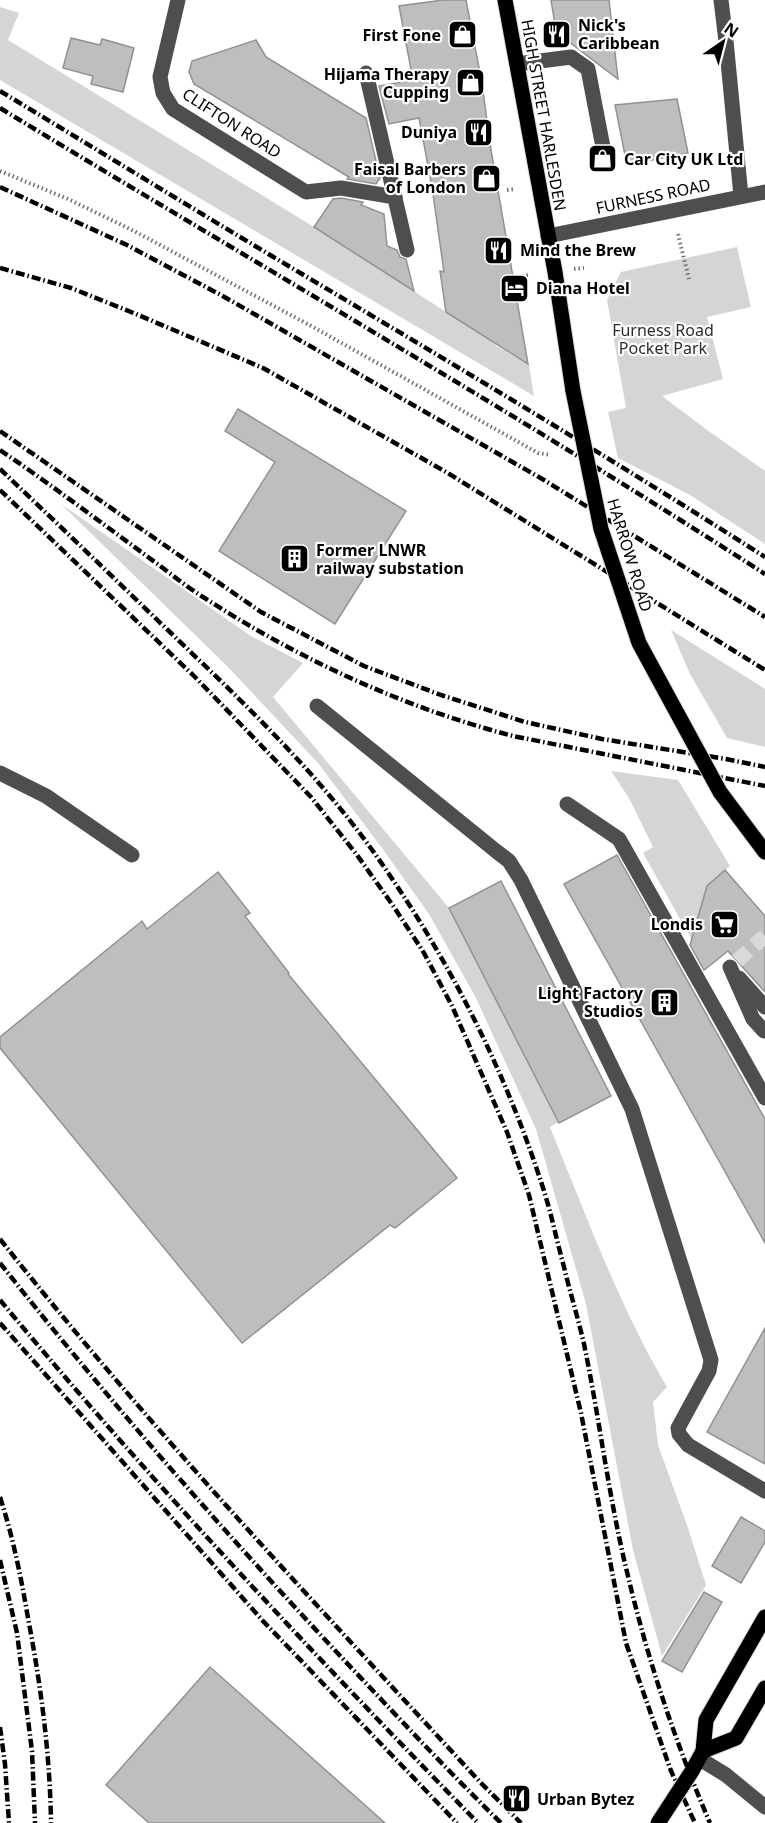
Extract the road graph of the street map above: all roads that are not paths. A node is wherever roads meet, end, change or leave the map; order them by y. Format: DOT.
graph roads {
  1 [pos="178,0"];
  2 [pos="505,0"];
  3 [pos="721,0"];
  4 [pos="517,64"];
  5 [pos="366,73"];
  6 [pos="606,163"];
  7 [pos="765,192"];
  8 [pos="741,196"];
  9 [pos="395,197"];
  10 [pos="548,236"];
  11 [pos="407,250"];
  12 [pos="316,706"];
  13 [pos="0,773"];
  14 [pos="567,804"];
  15 [pos="765,852"];
  16 [pos="132,855"];
  17 [pos="765,1006"];
  18 [pos="764,1031"];
  19 [pos="765,1098"];
  20 [pos="765,1491"];
  21 [pos="765,1617"];
  22 [pos="765,1688"];
  23 [pos="699,1760"];
  24 [pos="765,1807"];
  25 [pos="658,1823"];
  1 -- 9 [label="street, CLIFTON ROAD"];
  2 -- 4 [label="main road, HIGH STREET HARLESDEN"];
  3 -- 8 [label="street"];
  4 -- 6 [label="street"];
  4 -- 10 [label="main road, HIGH STREET HARLESDEN"];
  5 -- 9 [label="street"];
  7 -- 8 [label="street, FURNESS ROAD"];
  8 -- 10 [label="street, FURNESS ROAD"];
  9 -- 11 [label="street"];
  10 -- 15 [label="main road, HARROW ROAD, bridge"];
  12 -- 20 [label="street"];
  13 -- 16 [label="street"];
  14 -- 19 [label="street"];
  17 -- 18 [label="street"];
  21 -- 23 [label="main road"];
  22 -- 23 [label="main road"];
  23 -- 24 [label="street"];
  23 -- 25 [label="main road, bridge"];
}
